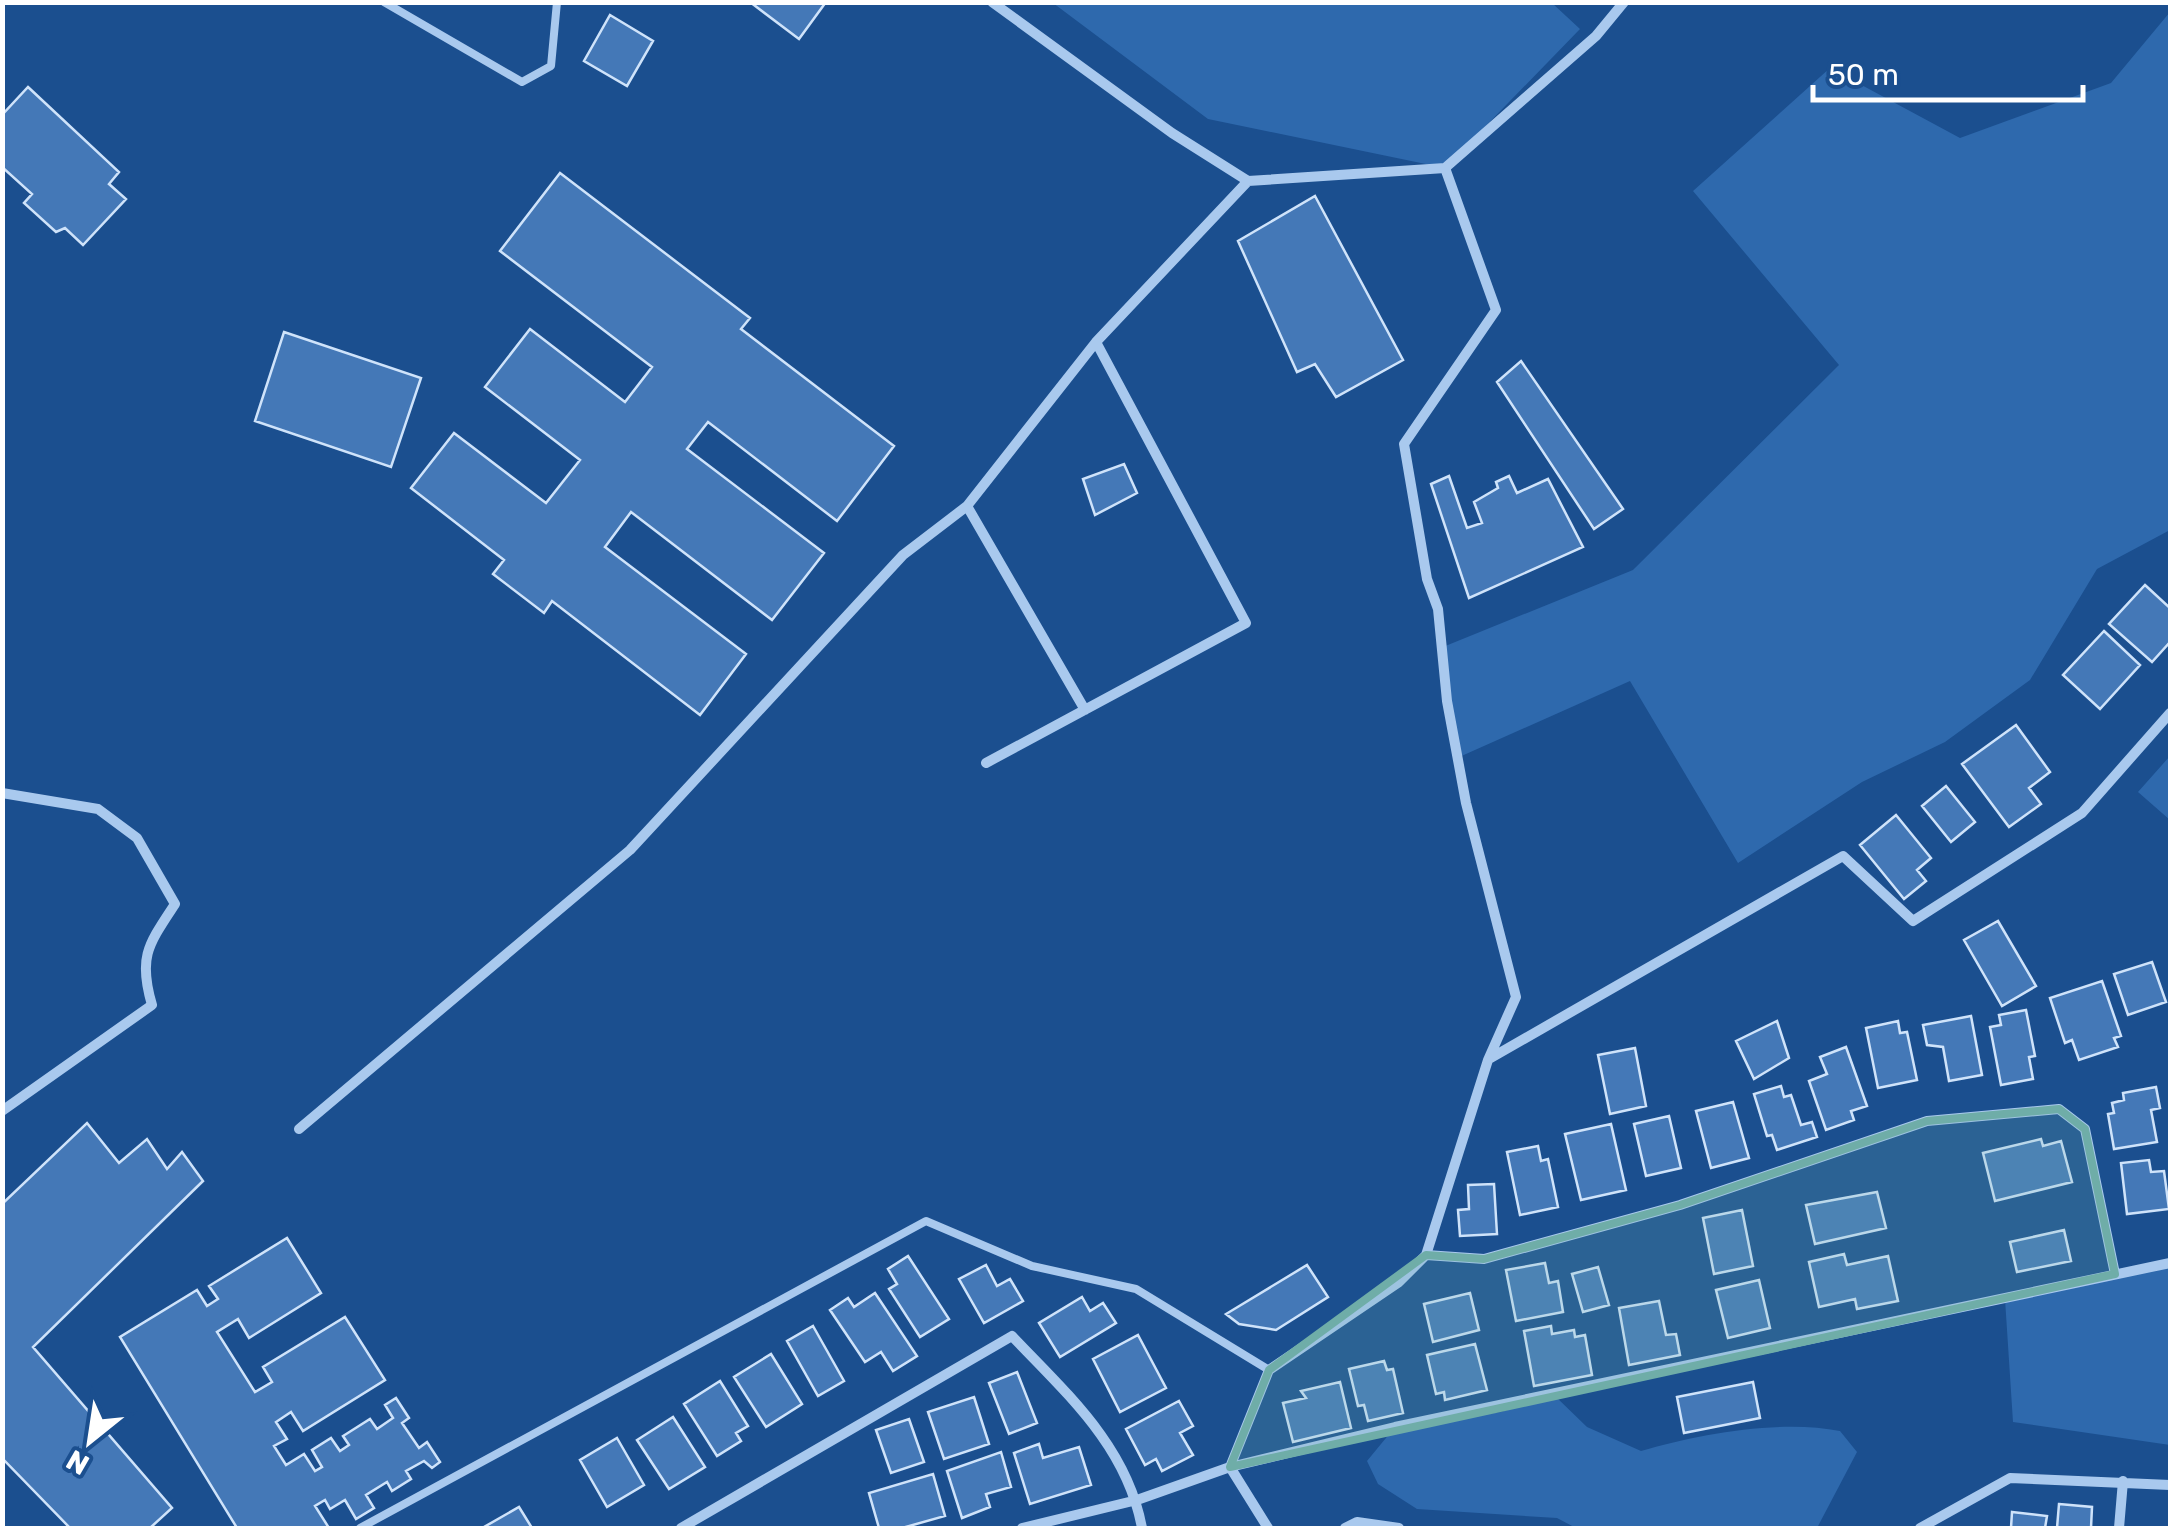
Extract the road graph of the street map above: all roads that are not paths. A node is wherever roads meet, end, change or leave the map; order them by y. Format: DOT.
graph roads {
  1 [pos="384,2"];
  2 [pos="557,2"];
  3 [pos="992,2"];
  4 [pos="1624,2"];
  5 [pos="1445,168"];
  6 [pos="1248,181"];
  7 [pos="1096,342"];
  8 [pos="967,506"];
  9 [pos="1085,710"];
  10 [pos="2170,713"];
  11 [pos="986,763"];
  12 [pos="2,793"];
  13 [pos="1488,1060"];
  14 [pos="2,1112"];
  15 [pos="298,1129"];
  16 [pos="1426,1255"];
  17 [pos="2170,1263"];
  18 [pos="2115,1274"];
  19 [pos="1269,1370"];
  20 [pos="1230,1467"];
  21 [pos="2123,1482"];
  22 [pos="2170,1485"];
  23 [pos="1137,1500"];
  24 [pos="360,1528"];
  25 [pos="681,1528"];
  26 [pos="1022,1528"];
  27 [pos="1142,1528"];
  28 [pos="1268,1528"];
  29 [pos="1345,1528"];
  30 [pos="1399,1528"];
  31 [pos="1920,1528"];
  32 [pos="2119,1528"];
  1 -- 2 [label="lane"];
  3 -- 6 [label="street"];
  4 -- 5 [label="street"];
  5 -- 6 [label="street"];
  5 -- 13 [label="street"];
  6 -- 7 [label="street"];
  7 -- 8 [label="street"];
  7 -- 9 [label="street"];
  8 -- 9 [label="street"];
  8 -- 15 [label="street"];
  9 -- 11 [label="street"];
  10 -- 13 [label="street"];
  12 -- 14 [label="street"];
  13 -- 16 [label="street"];
  16 -- 18 [label="street"];
  16 -- 19 [label="street"];
  17 -- 18 [label="street"];
  18 -- 20 [label="street"];
  19 -- 20 [label="street"];
  19 -- 24 [label="lane"];
  20 -- 23 [label="street"];
  20 -- 28 [label="street"];
  21 -- 22 [label="street"];
  21 -- 31 [label="street"];
  21 -- 32 [label="street"];
  23 -- 25 [label="street"];
  23 -- 26 [label="street"];
  23 -- 27 [label="street"];
  29 -- 30 [label="street"];
}
